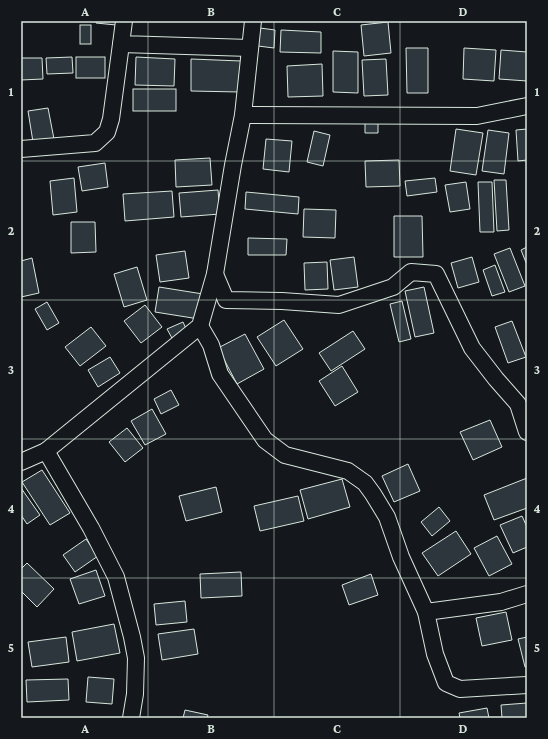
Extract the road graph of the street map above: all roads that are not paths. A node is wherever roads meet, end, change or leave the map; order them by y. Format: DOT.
graph roads {
  1 [pos="124,21"];
  2 [pos="253,21"];
  3 [pos="121,44"];
  4 [pos="250,48"];
  5 [pos="527,106"];
  6 [pos="243,115"];
  7 [pos="21,149"];
  8 [pos="215,274"];
  9 [pos="200,326"];
  10 [pos="527,432"];
  11 [pos="46,452"];
  12 [pos="21,462"];
  13 [pos="527,594"];
  14 [pos="426,612"];
  15 [pos="527,685"];
  16 [pos="131,718"];
  1 -- 3 [label="street"];
  2 -- 4 [label="street"];
  3 -- 4 [label="street"];
  3 -- 7 [label="street"];
  4 -- 6 [label="street"];
  5 -- 6 [label="street"];
  6 -- 8 [label="street"];
  8 -- 9 [label="street"];
  8 -- 10 [label="street"];
  9 -- 11 [label="street"];
  9 -- 14 [label="street"];
  11 -- 12 [label="street"];
  11 -- 16 [label="street"];
  13 -- 14 [label="street"];
  14 -- 15 [label="street"];
}
